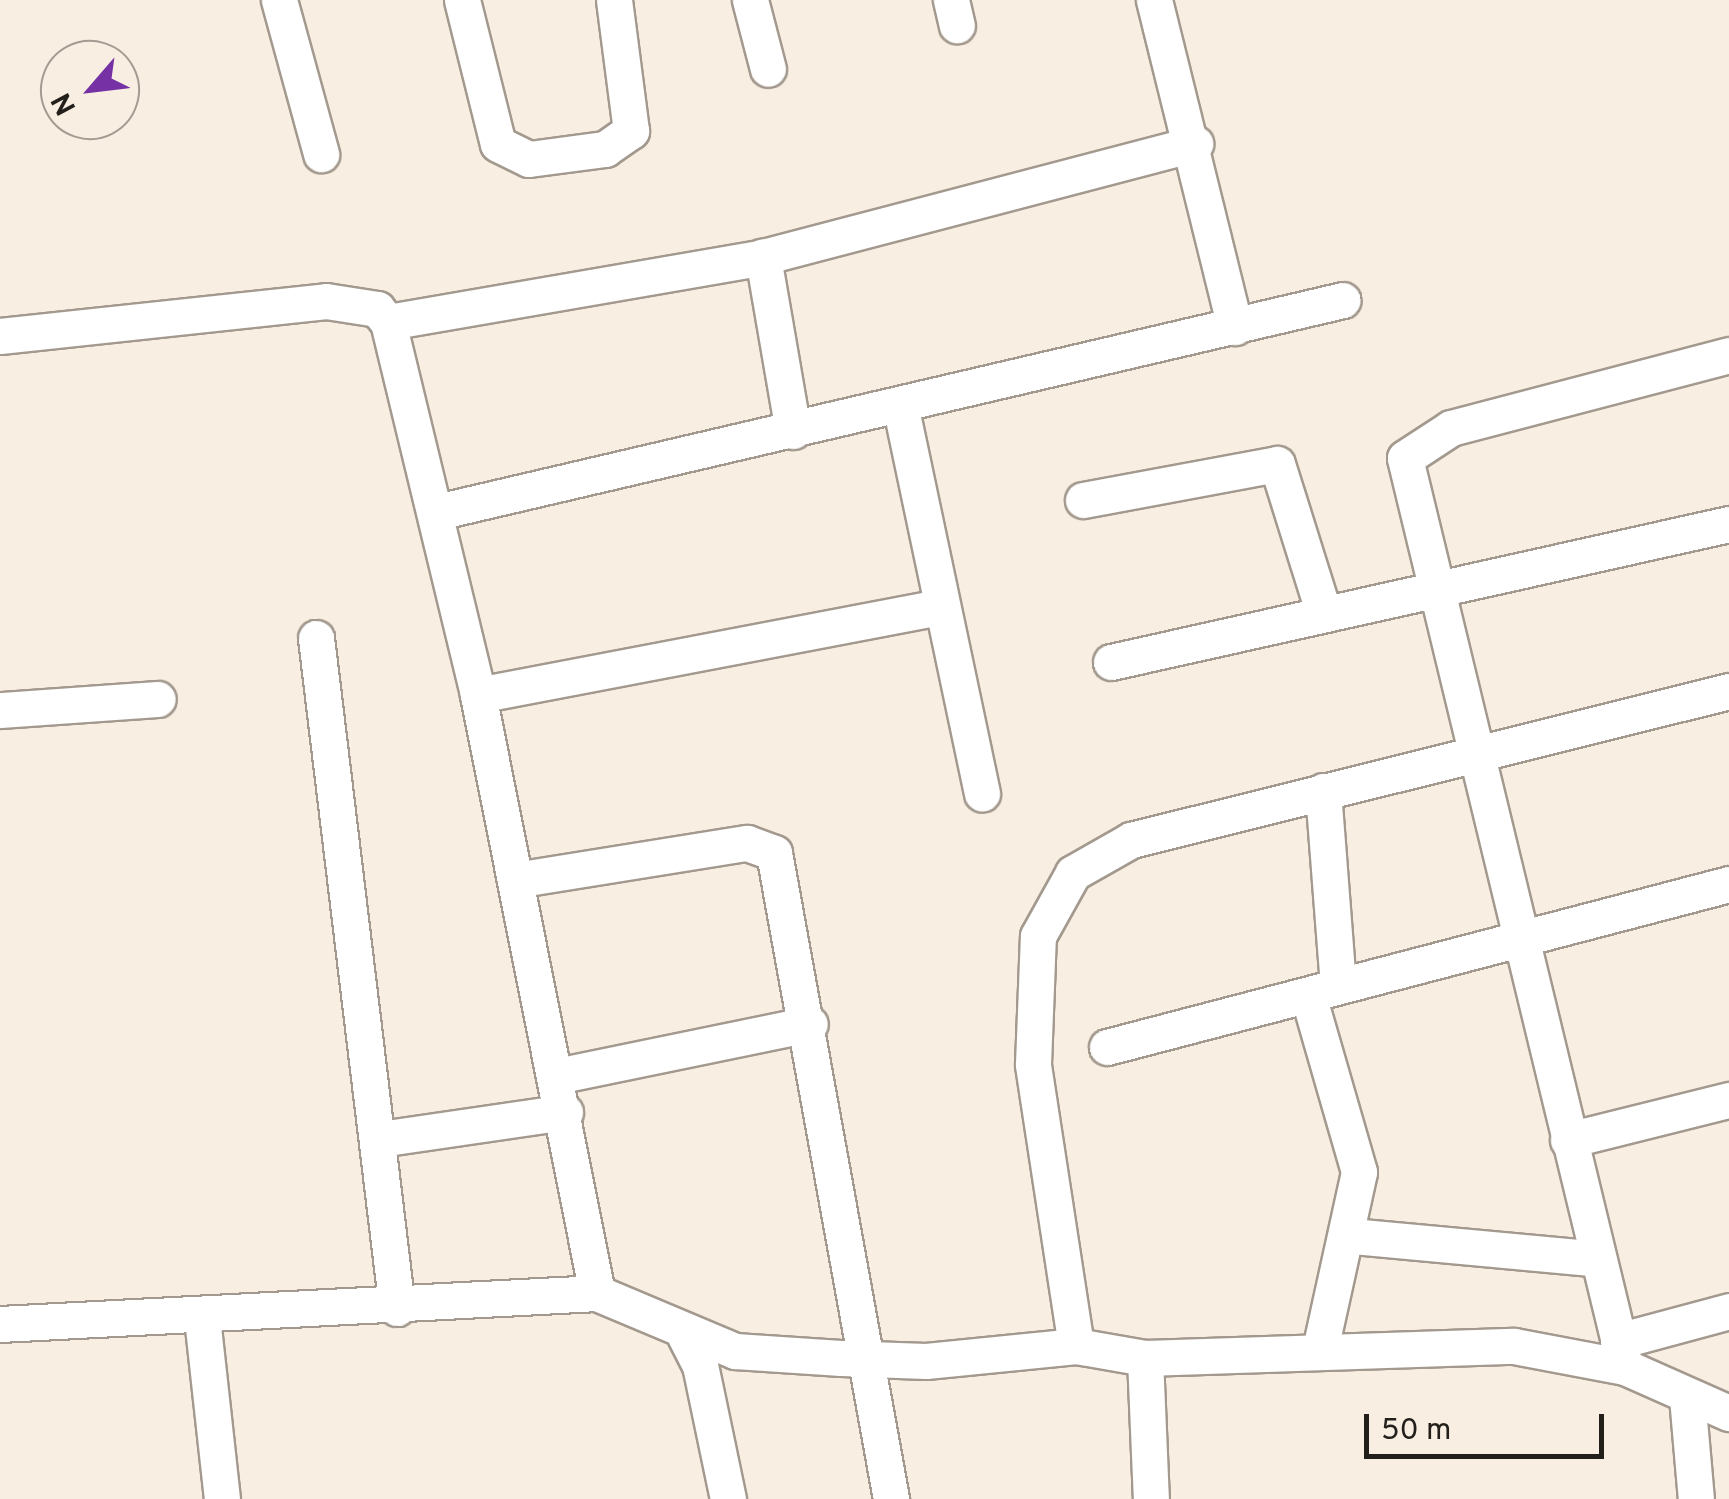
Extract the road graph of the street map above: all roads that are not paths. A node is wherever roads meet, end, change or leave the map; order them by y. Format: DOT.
graph roads {
  1 [pos="279,0"];
  2 [pos="462,0"];
  3 [pos="614,0"];
  4 [pos="750,0"];
  5 [pos="1154,0"];
  6 [pos="768,69"];
  7 [pos="1195,144"];
  8 [pos="320,154"];
  9 [pos="764,257"];
  10 [pos="1343,300"];
  11 [pos="388,322"];
  12 [pos="1234,327"];
  13 [pos="0,336"];
  14 [pos="1729,355"];
  15 [pos="901,408"];
  16 [pos="794,431"];
  17 [pos="1083,500"];
  18 [pos="437,512"];
  19 [pos="1729,524"];
  20 [pos="1435,590"];
  21 [pos="941,607"];
  22 [pos="1324,614"];
  23 [pos="316,638"];
  24 [pos="1110,662"];
  25 [pos="1729,691"];
  26 [pos="478,695"];
  27 [pos="158,699"];
  28 [pos="0,710"];
  29 [pos="1474,754"];
  30 [pos="1323,791"];
  31 [pos="982,794"];
  32 [pos="515,880"];
  33 [pos="1729,884"];
  34 [pos="1518,939"];
  35 [pos="1323,990"];
  36 [pos="810,1024"];
  37 [pos="1107,1048"];
  38 [pos="556,1076"];
  39 [pos="1729,1100"];
  40 [pos="565,1112"];
  41 [pos="380,1139"];
  42 [pos="1568,1140"];
  43 [pos="1352,1236"];
  44 [pos="1598,1259"];
  45 [pos="597,1293"];
  46 [pos="397,1308"];
  47 [pos="1729,1310"];
  48 [pos="202,1318"];
  49 [pos="0,1324"];
  50 [pos="685,1336"];
  51 [pos="1076,1346"];
  52 [pos="1320,1350"];
  53 [pos="1621,1354"];
  54 [pos="1145,1358"];
  55 [pos="872,1359"];
  56 [pos="1686,1397"];
  57 [pos="1729,1412"];
  58 [pos="222,1499"];
  59 [pos="728,1499"];
  60 [pos="890,1499"];
  61 [pos="1151,1499"];
  62 [pos="1696,1499"];
  1 -- 8 [label="street"];
  2 -- 3 [label="street"];
  4 -- 6 [label="street"];
  5 -- 7 [label="street"];
  7 -- 9 [label="street"];
  7 -- 12 [label="street"];
  9 -- 11 [label="street"];
  9 -- 16 [label="street"];
  10 -- 12 [label="street"];
  11 -- 13 [label="street"];
  11 -- 18 [label="street"];
  12 -- 15 [label="street"];
  14 -- 20 [label="street"];
  15 -- 16 [label="street"];
  15 -- 21 [label="street"];
  16 -- 18 [label="street"];
  17 -- 22 [label="street"];
  18 -- 26 [label="street"];
  19 -- 20 [label="street"];
  20 -- 22 [label="street"];
  20 -- 29 [label="street"];
  21 -- 26 [label="street"];
  21 -- 31 [label="street"];
  22 -- 24 [label="street"];
  23 -- 41 [label="street"];
  25 -- 29 [label="street"];
  26 -- 32 [label="street"];
  27 -- 28 [label="street"];
  29 -- 30 [label="street"];
  29 -- 34 [label="street"];
  30 -- 35 [label="street"];
  30 -- 51 [label="street"];
  32 -- 36 [label="street"];
  32 -- 38 [label="street"];
  33 -- 34 [label="street"];
  34 -- 35 [label="street"];
  34 -- 42 [label="street"];
  35 -- 37 [label="street"];
  35 -- 43 [label="street"];
  36 -- 38 [label="street"];
  36 -- 55 [label="street"];
  38 -- 40 [label="street"];
  39 -- 42 [label="street"];
  40 -- 41 [label="street"];
  40 -- 45 [label="street"];
  41 -- 46 [label="street"];
  42 -- 44 [label="street"];
  43 -- 44 [label="street"];
  43 -- 52 [label="street"];
  44 -- 53 [label="street"];
  45 -- 46 [label="street"];
  45 -- 50 [label="street"];
  46 -- 48 [label="street"];
  47 -- 53 [label="street"];
  48 -- 49 [label="street"];
  48 -- 58 [label="street"];
  50 -- 55 [label="street"];
  50 -- 59 [label="street"];
  51 -- 54 [label="street"];
  51 -- 55 [label="street"];
  52 -- 53 [label="street"];
  52 -- 54 [label="street"];
  53 -- 56 [label="street"];
  54 -- 61 [label="street"];
  55 -- 60 [label="street"];
  56 -- 57 [label="street"];
  56 -- 62 [label="street"];
}
